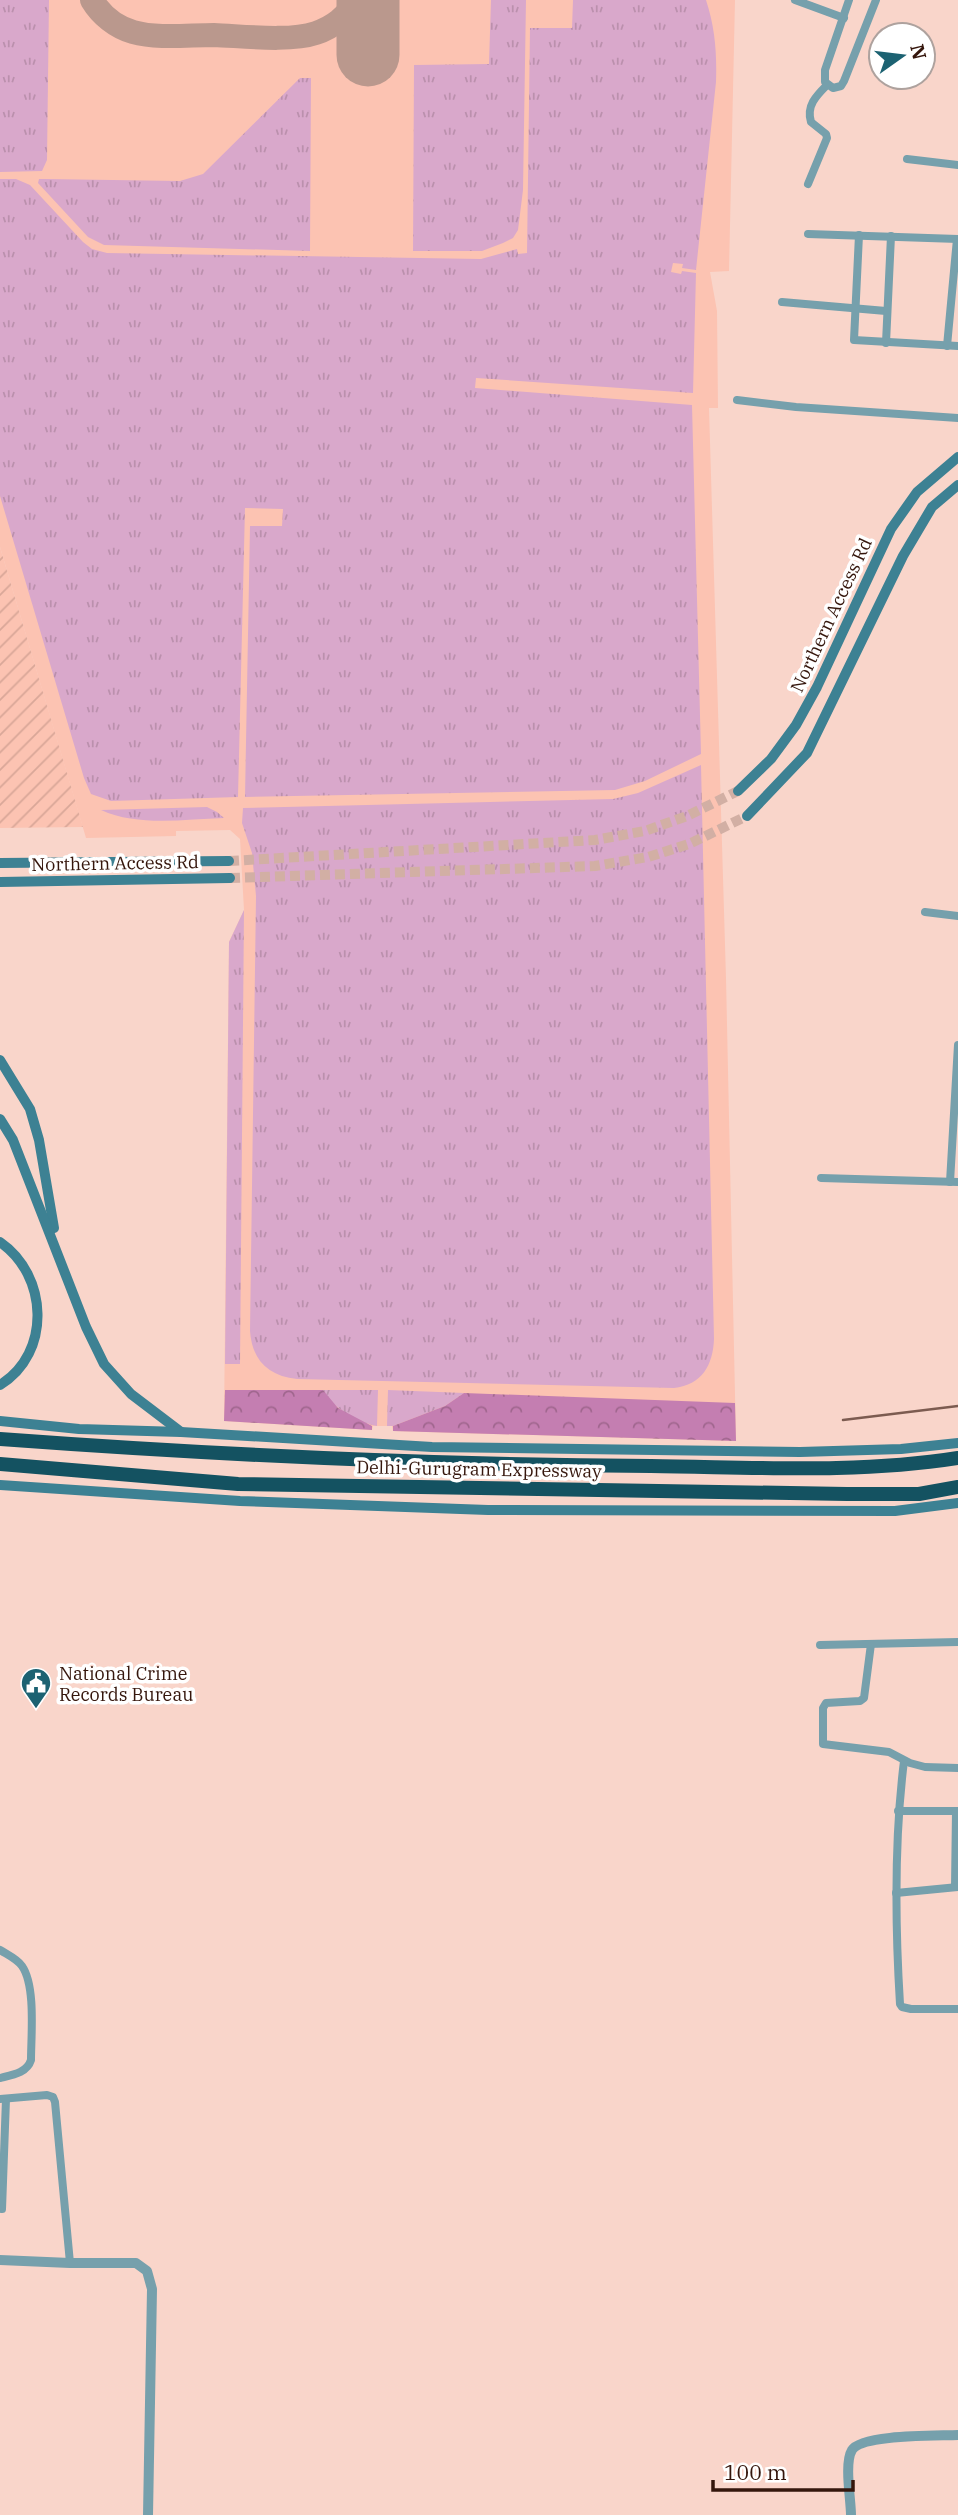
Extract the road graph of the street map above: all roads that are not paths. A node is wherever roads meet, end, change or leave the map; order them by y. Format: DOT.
graph roads {
  1 [pos="794,0"];
  2 [pos="849,0"];
  3 [pos="876,0"];
  4 [pos="844,18"];
  5 [pos="827,85"];
  6 [pos="907,159"];
  7 [pos="958,165"];
  8 [pos="808,184"];
  9 [pos="808,234"];
  10 [pos="859,235"];
  11 [pos="891,236"];
  12 [pos="958,239"];
  13 [pos="782,302"];
  14 [pos="855,309"];
  15 [pos="886,311"];
  16 [pos="886,343"];
  17 [pos="947,346"];
  18 [pos="958,346"];
  19 [pos="737,400"];
  20 [pos="958,418"];
  21 [pos="958,457"];
  22 [pos="958,485"];
  23 [pos="738,791"];
  24 [pos="747,816"];
  25 [pos="229,860"];
  26 [pos="0,863"];
  27 [pos="230,878"];
  28 [pos="0,882"];
  29 [pos="925,912"];
  30 [pos="958,916"];
  31 [pos="958,1045"];
  32 [pos="0,1060"];
  33 [pos="0,1119"];
  34 [pos="821,1178"];
  35 [pos="954,1182"];
  36 [pos="0,1242"];
  37 [pos="73,1293"];
  38 [pos="0,1385"];
  39 [pos="0,1421"];
  40 [pos="181,1432"];
  41 [pos="0,1439"];
  42 [pos="958,1443"];
  43 [pos="958,1458"];
  44 [pos="0,1464"];
  45 [pos="0,1485"];
  46 [pos="958,1487"];
  47 [pos="958,1503"];
  48 [pos="958,1642"];
  49 [pos="871,1644"];
  50 [pos="820,1645"];
  51 [pos="904,1761"];
  52 [pos="958,1768"];
  53 [pos="898,1811"];
  54 [pos="957,1811"];
  55 [pos="956,1887"];
  56 [pos="896,1892"];
  57 [pos="0,1950"];
  58 [pos="958,2008"];
  59 [pos="0,2078"];
  60 [pos="3,2099"];
  61 [pos="2,2209"];
  62 [pos="0,2260"];
  63 [pos="70,2263"];
  64 [pos="958,2435"];
  65 [pos="148,2515"];
  66 [pos="851,2515"];
  1 -- 4 [label="street"];
  2 -- 4 [label="street"];
  3 -- 5 [label="street"];
  4 -- 5 [label="street"];
  5 -- 8 [label="street"];
  6 -- 7 [label="street"];
  9 -- 10 [label="street"];
  10 -- 11 [label="street"];
  10 -- 14 [label="street"];
  11 -- 12 [label="street"];
  11 -- 15 [label="street"];
  12 -- 17 [label="street"];
  13 -- 14 [label="street"];
  14 -- 15 [label="street"];
  14 -- 16 [label="street"];
  15 -- 16 [label="street"];
  16 -- 17 [label="street"];
  17 -- 18 [label="street"];
  19 -- 20 [label="street"];
  21 -- 23 [label="main road, Northern Access Rd"];
  22 -- 24 [label="main road"];
  25 -- 26 [label="main road, Northern Access Rd"];
  27 -- 28 [label="main road, Northern Access Rd"];
  29 -- 30 [label="street"];
  31 -- 35 [label="street"];
  32 -- 37 [label="main road"];
  33 -- 37 [label="main road"];
  34 -- 35 [label="street"];
  36 -- 38 [label="main road"];
  37 -- 40 [label="main road"];
  39 -- 40 [label="main road"];
  40 -- 42 [label="main road"];
  41 -- 43 [label="highway, Delhi-Gurugram Expressway"];
  44 -- 46 [label="highway, Delhi-Gurugram Expressway"];
  45 -- 47 [label="main road"];
  48 -- 49 [label="street"];
  49 -- 50 [label="street"];
  49 -- 51 [label="street"];
  51 -- 52 [label="street"];
  51 -- 53 [label="street"];
  53 -- 54 [label="street"];
  53 -- 56 [label="street"];
  54 -- 55 [label="street"];
  55 -- 56 [label="street"];
  56 -- 58 [label="street"];
  57 -- 59 [label="street"];
  60 -- 61 [label="street"];
  60 -- 63 [label="street"];
  62 -- 63 [label="street"];
  63 -- 65 [label="street"];
  64 -- 66 [label="street"];
}
